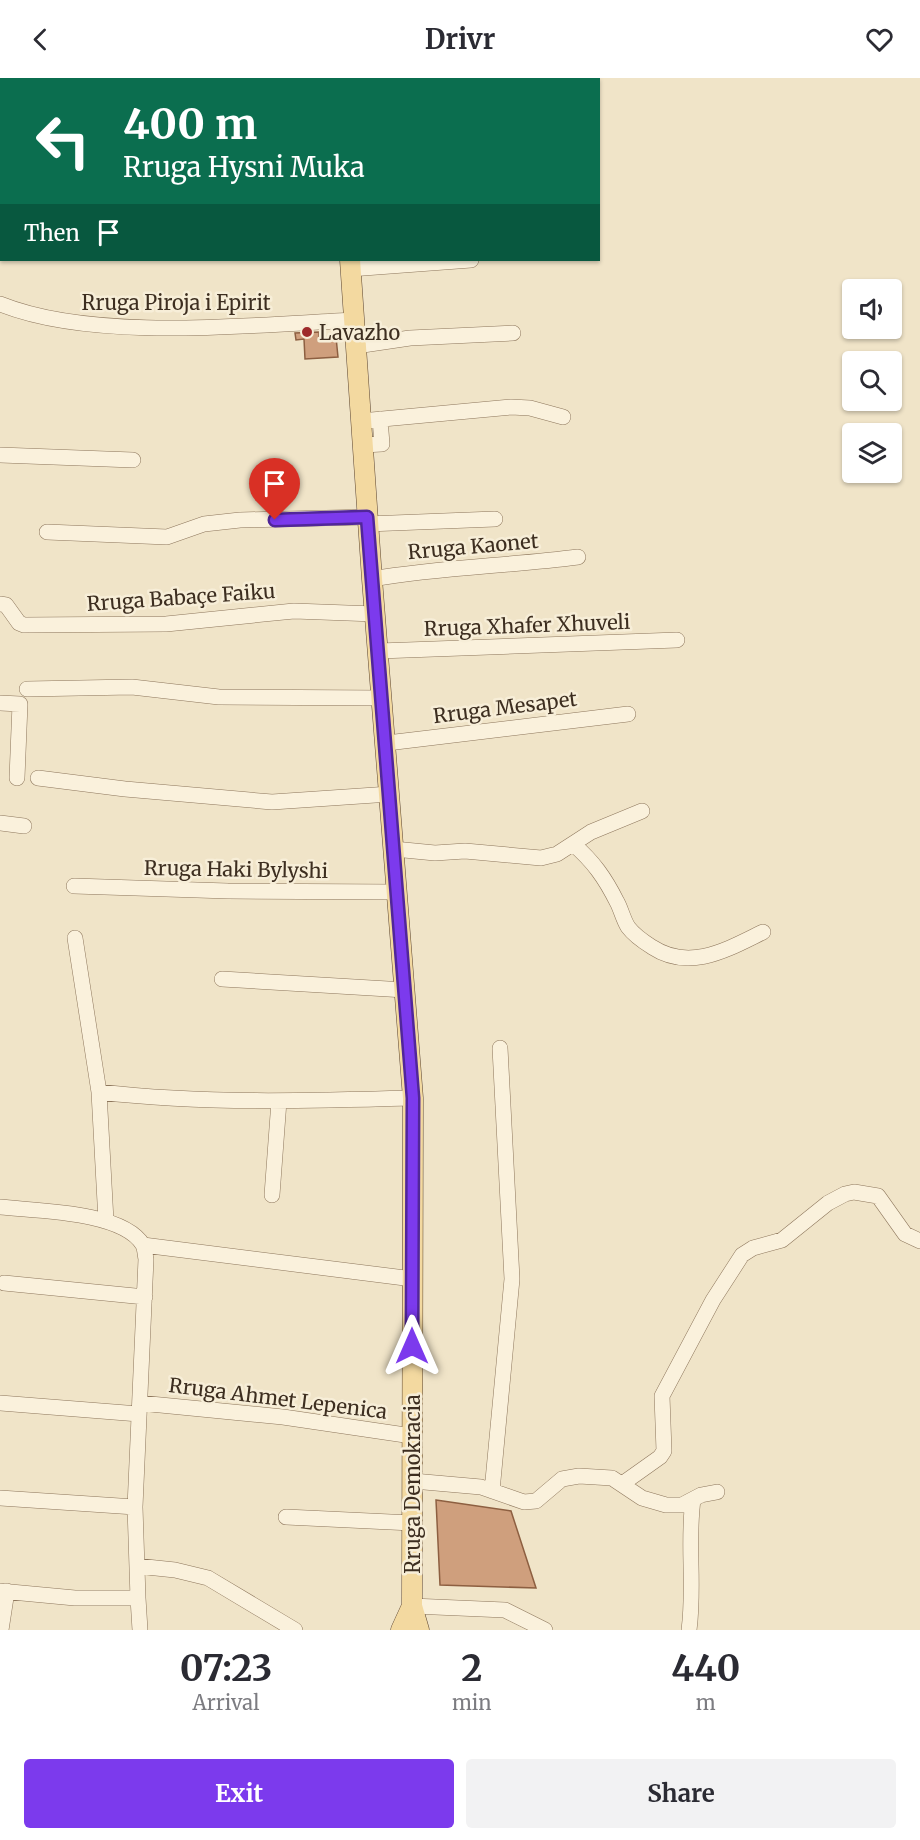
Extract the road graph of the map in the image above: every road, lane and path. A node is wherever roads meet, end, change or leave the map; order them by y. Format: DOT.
graph roads {
  1 [pos="441,261"];
  2 [pos="350,264"];
  3 [pos="0,304"];
  4 [pos="354,320"];
  5 [pos="513,333"];
  6 [pos="356,346"];
  7 [pos="563,417"];
  8 [pos="371,420"];
  9 [pos="0,455"];
  10 [pos="133,460"];
  11 [pos="495,519"];
  12 [pos="367,520"];
  13 [pos="47,532"];
  14 [pos="578,557"];
  15 [pos="372,579"];
  16 [pos="0,604"];
  17 [pos="375,614"];
  18 [pos="677,640"];
  19 [pos="379,651"];
  20 [pos="27,689"];
  21 [pos="383,698"];
  22 [pos="0,703"];
  23 [pos="628,714"];
  24 [pos="387,743"];
  25 [pos="17,778"];
  26 [pos="38,778"];
  27 [pos="390,794"];
  28 [pos="642,811"];
  29 [pos="0,823"];
  30 [pos="24,826"];
  31 [pos="573,844"];
  32 [pos="394,849"];
  33 [pos="74,886"];
  34 [pos="397,892"];
  35 [pos="763,932"];
  36 [pos="75,938"];
  37 [pos="222,980"];
  38 [pos="405,990"];
  39 [pos="500,1048"];
  40 [pos="99,1092"];
  41 [pos="413,1098"];
  42 [pos="279,1101"];
  43 [pos="272,1195"];
  44 [pos="0,1207"];
  45 [pos="105,1221"];
  46 [pos="920,1241"];
  47 [pos="142,1245"];
  48 [pos="413,1279"];
  49 [pos="4,1283"];
  50 [pos="145,1297"];
  51 [pos="0,1403"];
  52 [pos="139,1409"];
  53 [pos="412,1436"];
  54 [pos="413,1481"];
  55 [pos="622,1484"];
  56 [pos="492,1491"];
  57 [pos="717,1492"];
  58 [pos="0,1498"];
  59 [pos="693,1500"];
  60 [pos="135,1507"];
  61 [pos="286,1516"];
  62 [pos="412,1523"];
  63 [pos="137,1566"];
  64 [pos="3,1591"];
  65 [pos="138,1598"];
  66 [pos="412,1606"];
  67 [pos="1,1630"];
  68 [pos="140,1630"];
  69 [pos="295,1630"];
  70 [pos="401,1630"];
  71 [pos="419,1630"];
  72 [pos="545,1630"];
  73 [pos="689,1630"];
  1 -- 2 [label="street"];
  2 -- 4 [label="main road, Rruga Demokracia"];
  3 -- 4 [label="street, Rruga Piroja i Epirit"];
  4 -- 6 [label="main road, Rruga Demokracia"];
  5 -- 6 [label="street"];
  6 -- 8 [label="main road, Rruga Demokracia"];
  7 -- 8 [label="street"];
  8 -- 12 [label="main road, Rruga Demokracia"];
  9 -- 10 [label="street"];
  11 -- 12 [label="street"];
  12 -- 13 [label="street"];
  12 -- 15 [label="main road, Rruga Demokracia"];
  14 -- 15 [label="street, Rruga Kaonet"];
  15 -- 17 [label="main road, Rruga Demokracia"];
  16 -- 17 [label="street, Rruga Babaçe Faiku"];
  17 -- 19 [label="main road, Rruga Demokracia"];
  18 -- 19 [label="street, Rruga Xhafer Xhuveli"];
  19 -- 21 [label="main road, Rruga Demokracia"];
  20 -- 21 [label="street"];
  21 -- 24 [label="main road, Rruga Demokracia"];
  22 -- 25 [label="street"];
  23 -- 24 [label="street, Rruga Mesapet"];
  24 -- 27 [label="main road, Rruga Demokracia"];
  26 -- 27 [label="street"];
  27 -- 32 [label="main road, Rruga Demokracia"];
  28 -- 31 [label="street"];
  29 -- 30 [label="street"];
  31 -- 32 [label="street"];
  31 -- 35 [label="street"];
  32 -- 34 [label="main road, Rruga Demokracia"];
  33 -- 34 [label="street, Rruga Haki Bylyshi"];
  34 -- 38 [label="main road, Rruga Demokracia"];
  36 -- 40 [label="street"];
  37 -- 38 [label="street"];
  38 -- 41 [label="main road, Rruga Demokracia"];
  39 -- 56 [label="street"];
  40 -- 42 [label="street"];
  40 -- 45 [label="street"];
  41 -- 42 [label="street"];
  41 -- 48 [label="main road, Rruga Demokracia"];
  42 -- 43 [label="street"];
  44 -- 45 [label="street"];
  45 -- 47 [label="street"];
  46 -- 55 [label="street"];
  47 -- 48 [label="street"];
  47 -- 50 [label="street"];
  48 -- 53 [label="main road, Rruga Demokracia"];
  49 -- 50 [label="street"];
  50 -- 52 [label="street"];
  51 -- 52 [label="street, Rruga Ahmet Lepenica"];
  52 -- 53 [label="street, Rruga Ahmet Lepenica"];
  52 -- 60 [label="street"];
  53 -- 54 [label="main road, Rruga Demokracia"];
  54 -- 56 [label="street"];
  54 -- 62 [label="main road, Rruga Demokracia"];
  55 -- 56 [label="street"];
  55 -- 59 [label="street"];
  57 -- 59 [label="street"];
  58 -- 60 [label="street"];
  59 -- 73 [label="street"];
  60 -- 63 [label="street"];
  61 -- 62 [label="street"];
  62 -- 66 [label="main road, Rruga Demokracia"];
  63 -- 65 [label="street"];
  63 -- 69 [label="street"];
  64 -- 65 [label="street"];
  64 -- 67 [label="street"];
  65 -- 68 [label="street"];
  66 -- 70 [label="main road"];
  66 -- 71 [label="main road, Rruga Demokracia"];
  66 -- 72 [label="street"];
}
